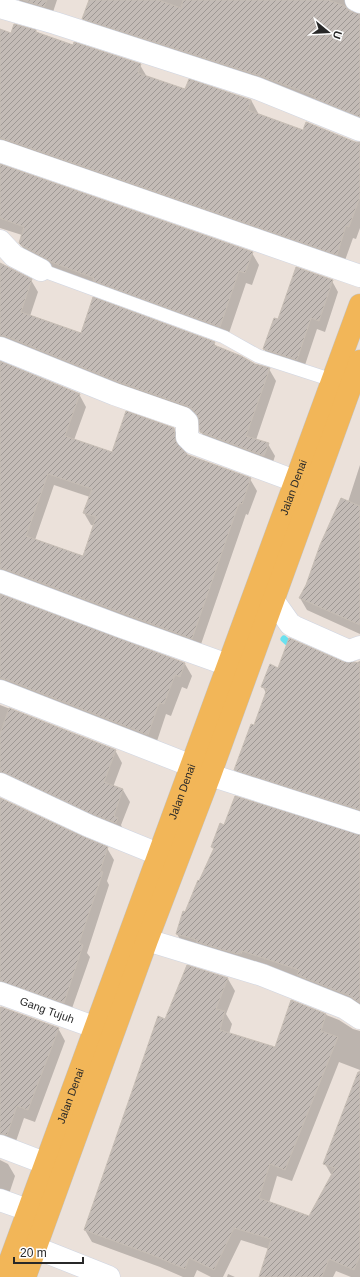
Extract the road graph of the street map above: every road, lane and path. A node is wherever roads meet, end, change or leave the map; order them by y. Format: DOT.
graph roads {
  1 [pos="356,0"];
  2 [pos="360,2"];
  3 [pos="0,7"];
  4 [pos="360,130"];
  5 [pos="0,150"];
  6 [pos="0,242"];
  7 [pos="41,270"];
  8 [pos="360,276"];
  9 [pos="360,305"];
  10 [pos="0,348"];
  11 [pos="354,358"];
  12 [pos="332,380"];
  13 [pos="295,481"];
  14 [pos="0,581"];
  15 [pos="264,596"];
  16 [pos="360,647"];
  17 [pos="228,665"];
  18 [pos="0,691"];
  19 [pos="201,771"];
  20 [pos="0,784"];
  21 [pos="360,823"];
  22 [pos="158,854"];
  23 [pos="147,940"];
  24 [pos="0,993"];
  25 [pos="360,1018"];
  26 [pos="94,1027"];
  27 [pos="0,1146"];
  28 [pos="55,1167"];
  29 [pos="0,1200"];
  30 [pos="28,1210"];
  31 [pos="36,1248"];
  32 [pos="4,1277"];
  33 [pos="25,1277"];
  34 [pos="109,1277"];
  1 -- 2 [label="street"];
  3 -- 4 [label="street"];
  5 -- 8 [label="street"];
  6 -- 7 [label="street"];
  7 -- 12 [label="lane"];
  9 -- 11 [label="main road, Jalan Denai"];
  10 -- 13 [label="street"];
  11 -- 12 [label="main road, Jalan Denai"];
  11 -- 15 [label="main road, Jalan Denai"];
  12 -- 13 [label="main road, Jalan Denai"];
  13 -- 15 [label="main road, Jalan Denai"];
  14 -- 17 [label="street"];
  15 -- 16 [label="street"];
  15 -- 17 [label="main road, Jalan Denai"];
  15 -- 19 [label="main road, Jalan Denai"];
  17 -- 19 [label="main road, Jalan Denai"];
  18 -- 19 [label="street"];
  19 -- 21 [label="street"];
  19 -- 22 [label="main road, Jalan Denai"];
  19 -- 23 [label="main road, Jalan Denai"];
  20 -- 22 [label="street"];
  22 -- 26 [label="main road, Jalan Denai"];
  23 -- 25 [label="street"];
  23 -- 28 [label="main road, Jalan Denai"];
  24 -- 26 [label="street, Gang Tujuh"];
  26 -- 28 [label="main road, Jalan Denai"];
  27 -- 28 [label="street"];
  28 -- 30 [label="main road, Jalan Denai"];
  28 -- 31 [label="main road, Jalan Denai"];
  29 -- 30 [label="street"];
  30 -- 32 [label="main road, Jalan Denai"];
  31 -- 33 [label="main road, Jalan Denai"];
  31 -- 34 [label="street"];
}
